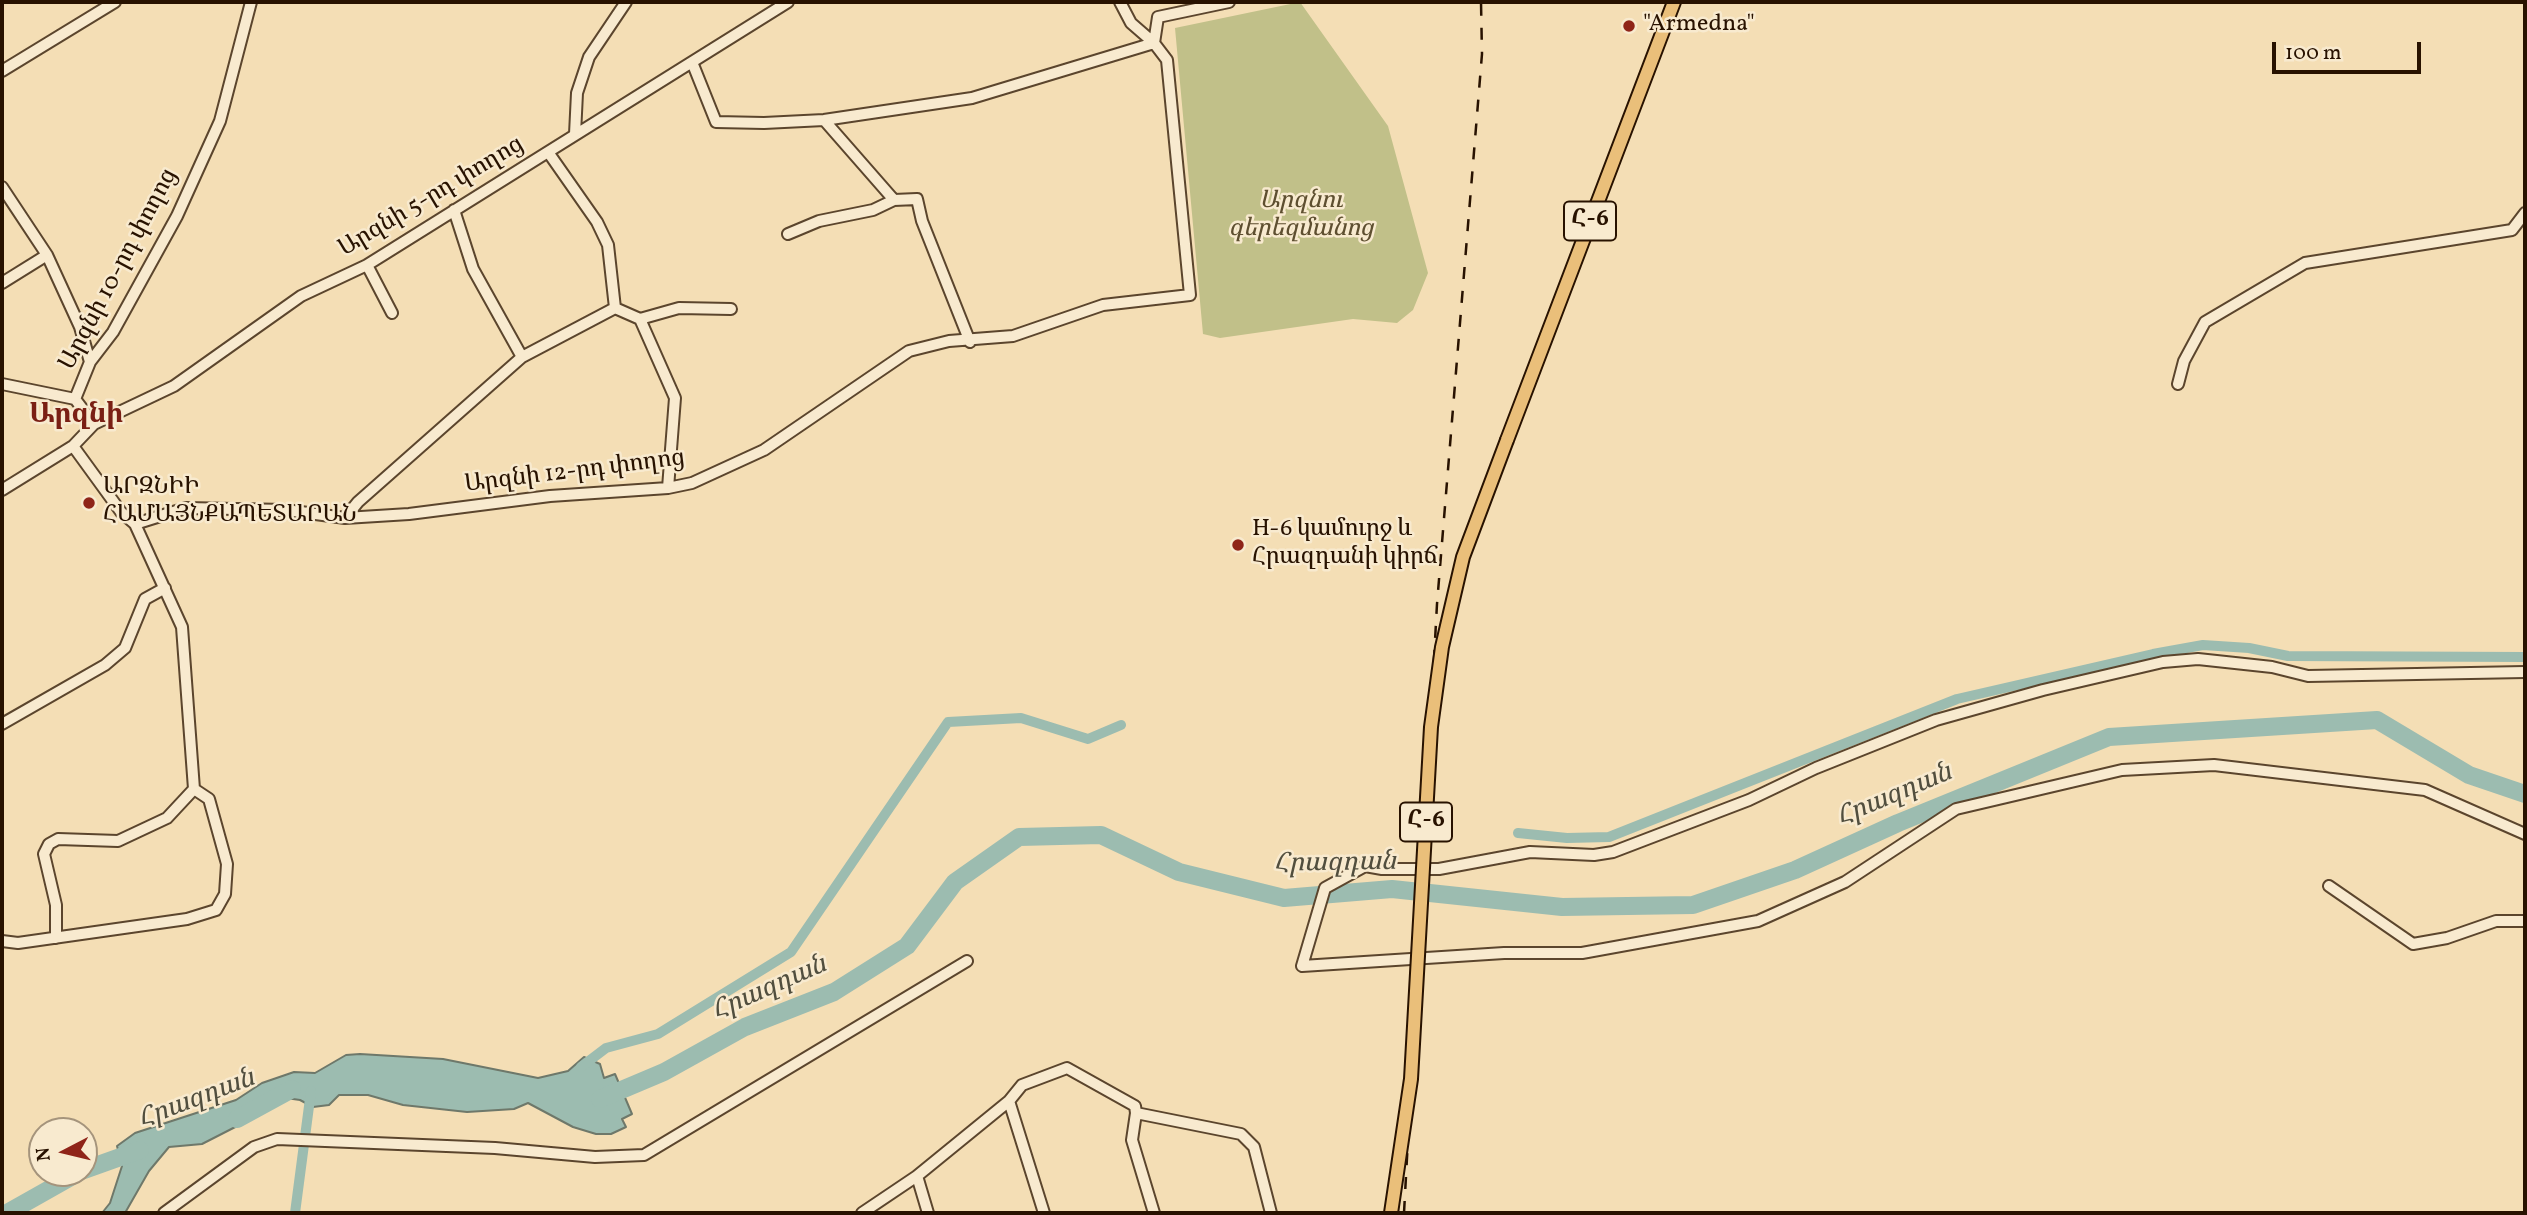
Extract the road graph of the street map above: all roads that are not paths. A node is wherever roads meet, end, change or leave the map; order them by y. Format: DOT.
graph roads {
  1 [pos="115,2"];
  2 [pos="251,2"];
  3 [pos="626,2"];
  4 [pos="788,2"];
  5 [pos="1119,2"];
  6 [pos="1229,2"];
  7 [pos="1674,2"];
  8 [pos="1154,43"];
  9 [pos="692,62"];
  10 [pos="2,71"];
  11 [pos="824,120"];
  12 [pos="575,134"];
  13 [pos="548,152"];
  14 [pos="2,187"];
  15 [pos="894,200"];
  16 [pos="454,210"];
  17 [pos="2525,213"];
  18 [pos="788,234"];
  19 [pos="47,255"];
  20 [pos="367,265"];
  21 [pos="2,283"];
  22 [pos="615,308"];
  23 [pos="731,309"];
  24 [pos="393,313"];
  25 [pos="640,319"];
  26 [pos="970,342"];
  27 [pos="522,357"];
  28 [pos="90,362"];
  29 [pos="2,384"];
  30 [pos="2178,384"];
  31 [pos="75,399"];
  32 [pos="94,424"];
  33 [pos="73,446"];
  34 [pos="668,488"];
  35 [pos="2,490"];
  36 [pos="345,518"];
  37 [pos="135,524"];
  38 [pos="165,588"];
  39 [pos="2525,672"];
  40 [pos="2,724"];
  41 [pos="194,789"];
  42 [pos="2525,835"];
  43 [pos="2329,886"];
  44 [pos="2525,921"];
  45 [pos="56,938"];
  46 [pos="2,941"];
  47 [pos="967,961"];
  48 [pos="1009,1101"];
  49 [pos="1136,1113"];
  50 [pos="917,1176"];
  51 [pos="164,1213"];
  52 [pos="862,1213"];
  53 [pos="928,1213"];
  54 [pos="1044,1213"];
  55 [pos="1154,1213"];
  56 [pos="1271,1213"];
  57 [pos="1391,1213"];
  1 -- 10 [label="street"];
  2 -- 28 [label="street, Արզնի 10-րդ փողոց"];
  3 -- 12 [label="street"];
  4 -- 9 [label="street, Արզնի 5-րդ փողոց"];
  5 -- 8 [label="street"];
  6 -- 8 [label="street"];
  7 -- 57 [label="main road, Հ-6, bridge"];
  8 -- 11 [label="street"];
  8 -- 26 [label="street, Արզնի 12-րդ փողոց"];
  9 -- 11 [label="street"];
  9 -- 12 [label="street, Արզնի 5-րդ փողոց"];
  11 -- 15 [label="street"];
  12 -- 13 [label="street, Արզնի 5-րդ փողոց"];
  13 -- 16 [label="street, Արզնի 5-րդ փողոց"];
  13 -- 22 [label="street"];
  14 -- 19 [label="street"];
  15 -- 18 [label="street"];
  15 -- 26 [label="street"];
  16 -- 20 [label="street, Արզնի 5-րդ փողոց"];
  16 -- 27 [label="street"];
  17 -- 30 [label="street"];
  19 -- 21 [label="street"];
  19 -- 28 [label="street"];
  20 -- 24 [label="street"];
  20 -- 32 [label="street, Արզնի 5-րդ փողոց"];
  22 -- 25 [label="street"];
  22 -- 27 [label="street"];
  23 -- 25 [label="street"];
  25 -- 34 [label="street"];
  26 -- 34 [label="street, Արզնի 12-րդ փողոց"];
  27 -- 36 [label="street"];
  28 -- 31 [label="street, Արզնի 10-րդ փողոց"];
  29 -- 31 [label="street"];
  31 -- 32 [label="street"];
  32 -- 33 [label="street, Արզնի 5-րդ փողոց"];
  33 -- 35 [label="street, Արզնի 5-րդ փողոց"];
  33 -- 37 [label="street"];
  34 -- 36 [label="street, Արզնի 12-րդ փողոց"];
  36 -- 37 [label="street, Արզնի 12-րդ փողոց"];
  37 -- 38 [label="street"];
  38 -- 40 [label="street"];
  38 -- 41 [label="street"];
  39 -- 42 [label="street"];
  41 -- 45 [label="street"];
  41 -- 45 [label="street"];
  43 -- 44 [label="street"];
  45 -- 46 [label="street"];
  47 -- 51 [label="street"];
  48 -- 49 [label="street"];
  48 -- 50 [label="street"];
  48 -- 54 [label="street"];
  49 -- 55 [label="street"];
  49 -- 56 [label="street"];
  50 -- 52 [label="street"];
  50 -- 53 [label="street"];
}
